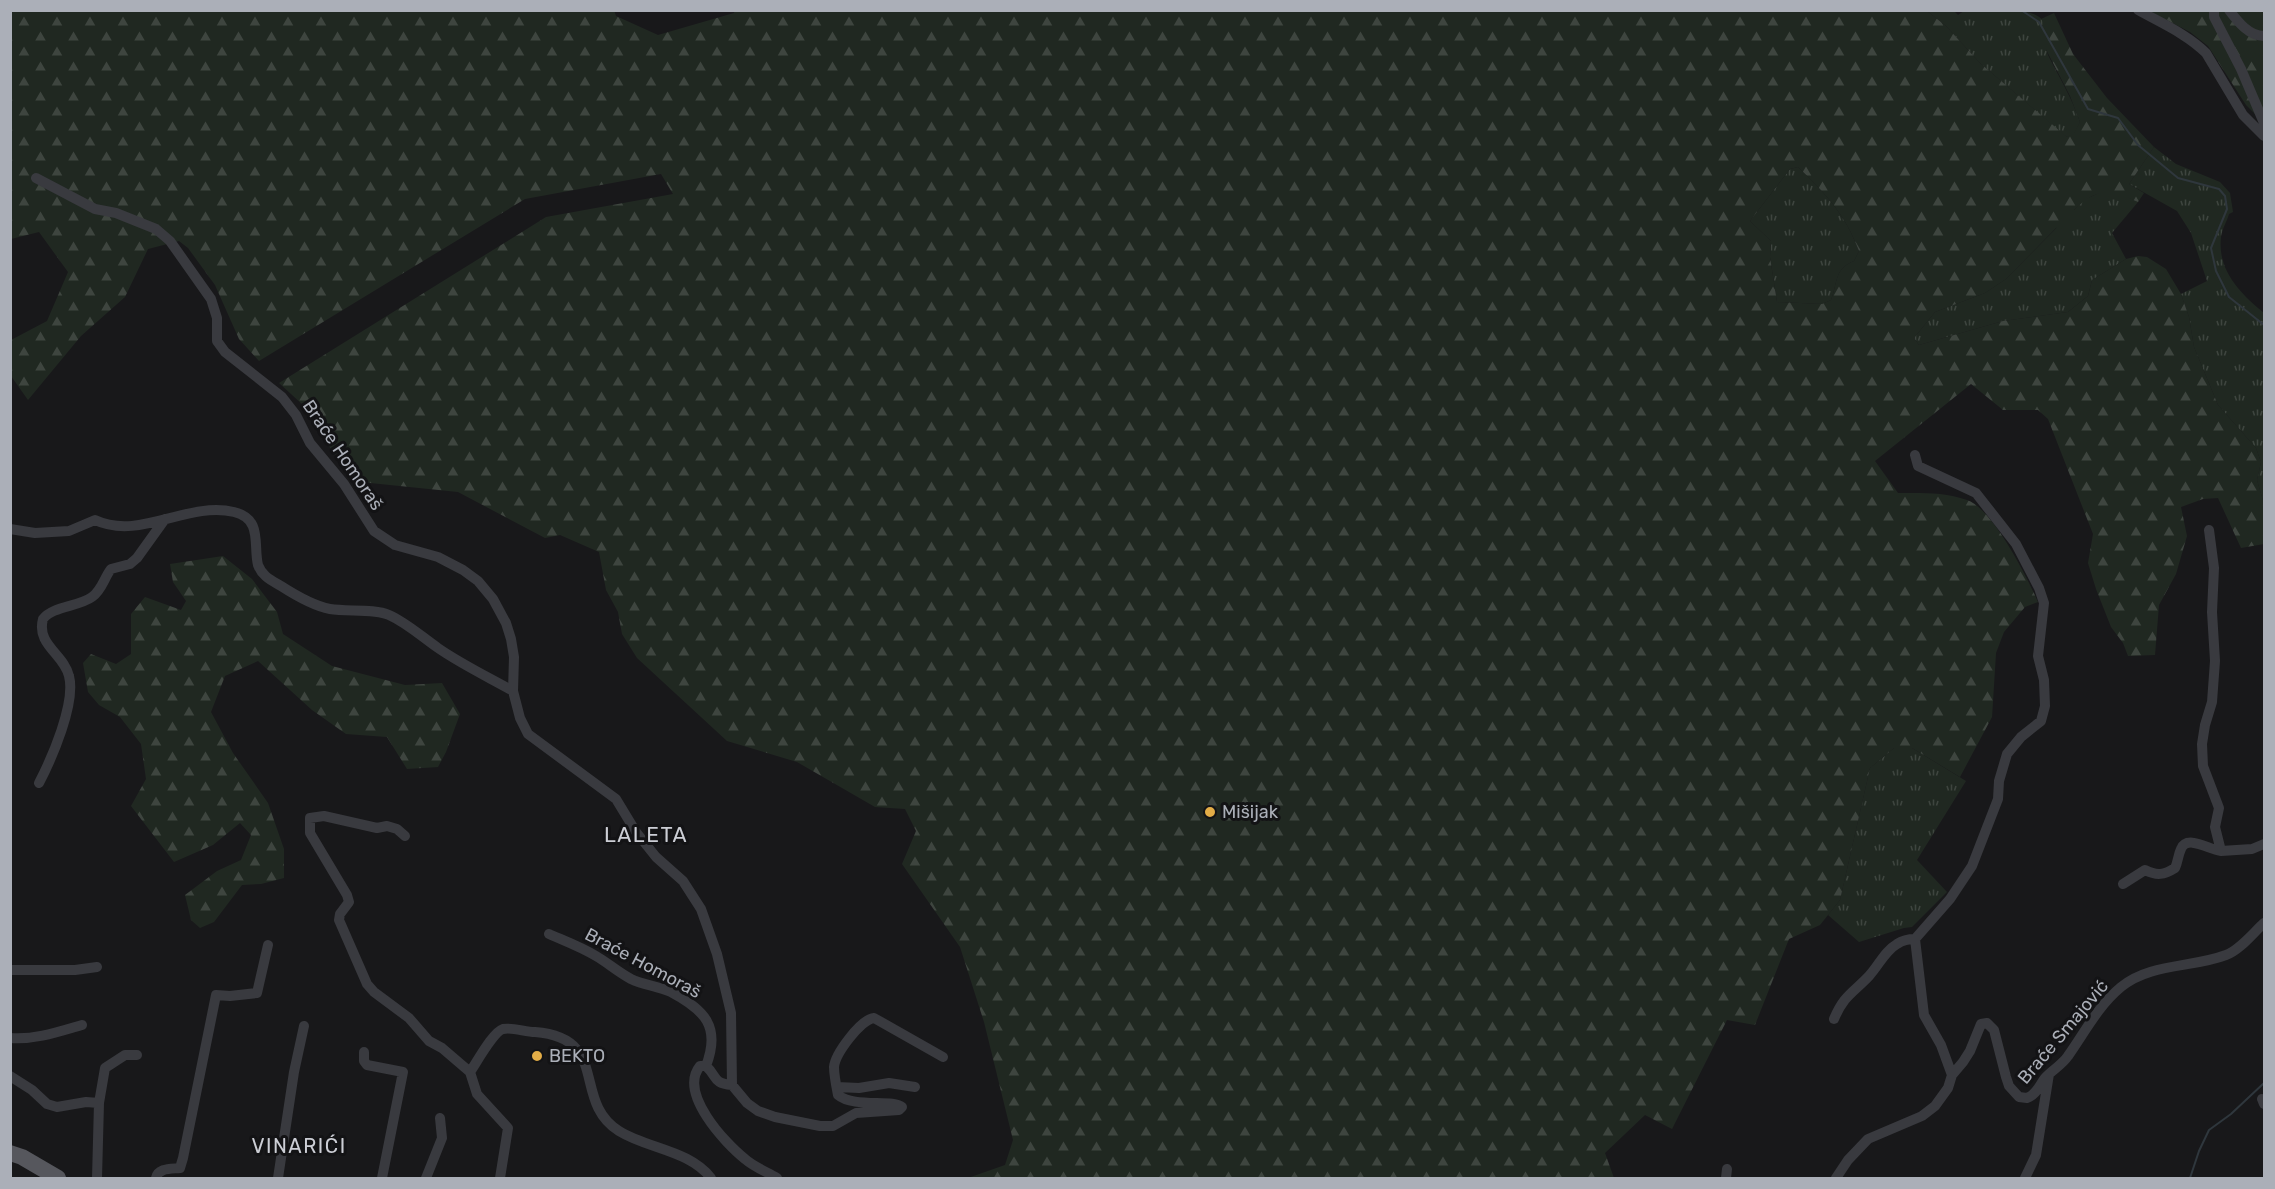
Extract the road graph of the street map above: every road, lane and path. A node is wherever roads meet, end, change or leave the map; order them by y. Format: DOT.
graph roads {
  1 [pos="2138,10"];
  2 [pos="2214,10"];
  3 [pos="2229,10"];
  4 [pos="2265,36"];
  5 [pos="2265,123"];
  6 [pos="2265,136"];
  7 [pos="36,178"];
  8 [pos="1915,455"];
  9 [pos="165,519"];
  10 [pos="10,529"];
  11 [pos="2209,530"];
  12 [pos="513,691"];
  13 [pos="39,783"];
  14 [pos="405,836"];
  15 [pos="2265,844"];
  16 [pos="2221,851"];
  17 [pos="2123,884"];
  18 [pos="2265,923"];
  19 [pos="549,933"];
  20 [pos="1915,939"];
  21 [pos="268,945"];
  22 [pos="97,967"];
  23 [pos="10,970"];
  24 [pos="1834,1019"];
  25 [pos="82,1025"];
  26 [pos="304,1026"];
  27 [pos="10,1038"];
  28 [pos="364,1052"];
  29 [pos="137,1055"];
  30 [pos="943,1057"];
  31 [pos="706,1066"];
  32 [pos="470,1072"];
  33 [pos="2049,1073"];
  34 [pos="1952,1075"];
  35 [pos="10,1076"];
  36 [pos="732,1085"];
  37 [pos="837,1087"];
  38 [pos="915,1087"];
  39 [pos="99,1103"];
  40 [pos="440,1118"];
  41 [pos="10,1153"];
  42 [pos="58,1179"];
  43 [pos="97,1179"];
  44 [pos="156,1179"];
  45 [pos="278,1179"];
  46 [pos="382,1179"];
  47 [pos="426,1179"];
  48 [pos="500,1179"];
  49 [pos="711,1179"];
  50 [pos="777,1179"];
  51 [pos="1836,1179"];
  52 [pos="2025,1179"];
  1 -- 6 [label="street"];
  2 -- 5 [label="street"];
  3 -- 4 [label="street"];
  7 -- 12 [label="street, Braće Homoraš"];
  8 -- 20 [label="street"];
  9 -- 10 [label="street"];
  9 -- 12 [label="street"];
  9 -- 13 [label="street"];
  11 -- 16 [label="street"];
  12 -- 36 [label="street, Braće Homoraš"];
  14 -- 32 [label="street"];
  15 -- 16 [label="street"];
  16 -- 17 [label="street"];
  18 -- 33 [label="street, Braće Smajović"];
  19 -- 31 [label="street, Braće Homoraš"];
  20 -- 24 [label="street"];
  20 -- 34 [label="street"];
  21 -- 44 [label="street"];
  22 -- 23 [label="street"];
  25 -- 27 [label="street"];
  26 -- 45 [label="street"];
  28 -- 46 [label="street"];
  29 -- 39 [label="street"];
  30 -- 37 [label="street"];
  31 -- 36 [label="street"];
  31 -- 50 [label="street, Braće Homoraš"];
  32 -- 48 [label="street"];
  32 -- 49 [label="street"];
  33 -- 34 [label="street, Braće Smajović"];
  33 -- 52 [label="street"];
  34 -- 51 [label="street"];
  35 -- 39 [label="street"];
  36 -- 37 [label="street"];
  37 -- 38 [label="street"];
  39 -- 43 [label="street"];
  40 -- 47 [label="street"];
  41 -- 42 [label="main road"];
}
